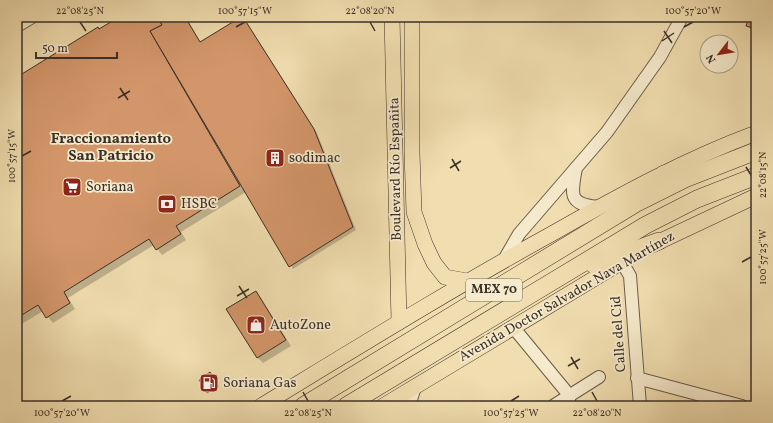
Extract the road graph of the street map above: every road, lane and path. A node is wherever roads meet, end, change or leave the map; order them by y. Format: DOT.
graph roads {
  1 [pos="32,17"];
  2 [pos="392,17"];
  3 [pos="412,17"];
  4 [pos="682,17"];
  5 [pos="17,26"];
  6 [pos="756,133"];
  7 [pos="756,151"];
  8 [pos="736,157"];
  9 [pos="577,166"];
  10 [pos="664,174"];
  11 [pos="756,176"];
  12 [pos="756,196"];
  13 [pos="600,206"];
  14 [pos="659,241"];
  15 [pos="504,260"];
  16 [pos="622,262"];
  17 [pos="556,279"];
  18 [pos="467,281"];
  19 [pos="399,322"];
  20 [pos="513,327"];
  21 [pos="599,377"];
  22 [pos="637,378"];
  23 [pos="415,387"];
  24 [pos="569,401"];
  25 [pos="727,404"];
  26 [pos="260,406"];
  27 [pos="303,406"];
  28 [pos="346,406"];
  29 [pos="383,406"];
  30 [pos="409,406"];
  31 [pos="553,406"];
  32 [pos="640,406"];
  33 [pos="742,406"];
  1 -- 5 [label="street"];
  2 -- 19 [label="main road, Boulevard Río Españita"];
  3 -- 18 [label="main road, Boulevard Río Españita"];
  4 -- 9 [label="street"];
  6 -- 10 [label="main road"];
  7 -- 8 [label="highway, MEX 70"];
  8 -- 10 [label="highway"];
  8 -- 27 [label="highway, MEX 70"];
  9 -- 13 [label="street"];
  9 -- 15 [label="street"];
  10 -- 13 [label="main road"];
  11 -- 17 [label="highway, Avenida Doctor Salvador Nava Martínez / MEX 70"];
  12 -- 14 [label="main road, Avenida Doctor Salvador Nava Martínez"];
  13 -- 15 [label="main road"];
  14 -- 16 [label="main road, Avenida Doctor Salvador Nava Martínez"];
  14 -- 17 [label="highway"];
  15 -- 18 [label="main road"];
  16 -- 20 [label="main road, Avenida Doctor Salvador Nava Martínez"];
  16 -- 22 [label="street, Calle del Cid"];
  17 -- 28 [label="highway, Avenida Doctor Salvador Nava Martínez / MEX 70"];
  18 -- 19 [label="main road"];
  19 -- 26 [label="main road"];
  20 -- 23 [label="main road, Avenida Doctor Salvador Nava Martínez"];
  20 -- 24 [label="street"];
  21 -- 24 [label="street"];
  22 -- 25 [label="street"];
  22 -- 32 [label="street, Calle del Cid"];
  23 -- 29 [label="main road, Avenida Doctor Salvador Nava Martínez"];
  23 -- 30 [label="street"];
  24 -- 31 [label="street"];
  25 -- 33 [label="street"];
}
